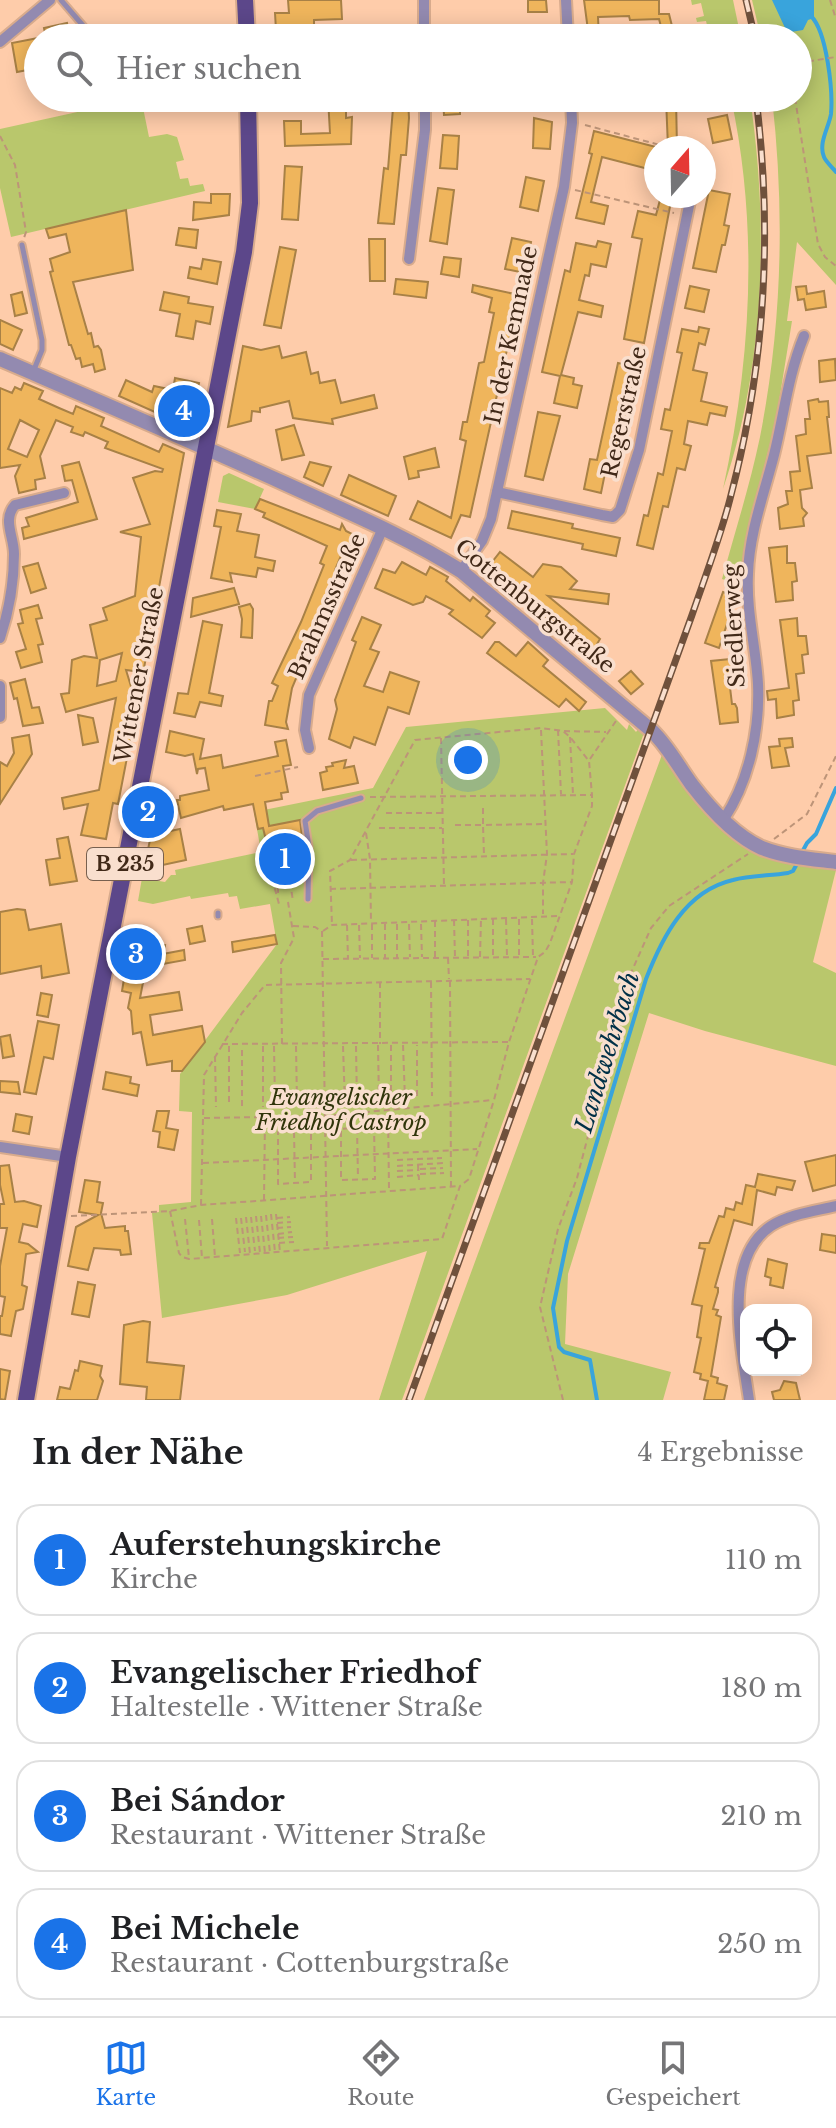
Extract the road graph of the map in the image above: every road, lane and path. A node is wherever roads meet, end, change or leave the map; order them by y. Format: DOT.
graph roads {
  1 [pos="50,0"];
  2 [pos="61,0"];
  3 [pos="245,0"];
  4 [pos="424,0"];
  5 [pos="566,0"];
  6 [pos="830,0"];
  7 [pos="836,19"];
  8 [pos="82,24"];
  9 [pos="246,24"];
  10 [pos="424,24"];
  11 [pos="567,24"];
  12 [pos="0,42"];
  13 [pos="836,57"];
  14 [pos="812,61"];
  15 [pos="248,112"];
  16 [pos="425,112"];
  17 [pos="572,112"];
  18 [pos="797,112"];
  19 [pos="572,123"];
  20 [pos="0,136"];
  21 [pos="644,141"];
  22 [pos="564,187"];
  23 [pos="688,208"];
  24 [pos="687,215"];
  25 [pos="22,245"];
  26 [pos="409,259"];
  27 [pos="836,266"];
  28 [pos="804,336"];
  29 [pos="0,359"];
  30 [pos="32,373"];
  31 [pos="206,448"];
  32 [pos="497,492"];
  33 [pos="64,493"];
  34 [pos="383,528"];
  35 [pos="461,571"];
  36 [pos="0,638"];
  37 [pos="0,686"];
  38 [pos="627,708"];
  39 [pos="0,717"];
  40 [pos="541,728"];
  41 [pos="558,730"];
  42 [pos="563,731"];
  43 [pos="607,732"];
  44 [pos="441,736"];
  45 [pos="570,737"];
  46 [pos="309,748"];
  47 [pos="836,756"];
  48 [pos="589,761"];
  49 [pos="298,767"];
  50 [pos="255,776"];
  51 [pos="592,795"];
  52 [pos="544,796"];
  53 [pos="561,796"];
  54 [pos="573,796"];
  55 [pos="443,797"];
  56 [pos="361,798"];
  57 [pos="382,798"];
  58 [pos="483,808"];
  59 [pos="386,813"];
  60 [pos="443,813"];
  61 [pos="724,819"];
  62 [pos="546,824"];
  63 [pos="455,825"];
  64 [pos="483,825"];
  65 [pos="443,827"];
  66 [pos="379,828"];
  67 [pos="364,830"];
  68 [pos="760,847"];
  69 [pos="271,851"];
  70 [pos="547,854"];
  71 [pos="574,854"];
  72 [pos="484,856"];
  73 [pos="444,858"];
  74 [pos="370,859"];
  75 [pos="350,860"];
  76 [pos="836,862"];
  77 [pos="278,881"];
  78 [pos="290,882"];
  79 [pos="572,882"];
  80 [pos="543,883"];
  81 [pos="444,886"];
  82 [pos="370,888"];
  83 [pos="330,889"];
  84 [pos="277,894"];
  85 [pos="308,899"];
  86 [pos="293,901"];
  87 [pos="288,902"];
  88 [pos="279,904"];
  89 [pos="561,916"];
  90 [pos="543,917"];
  91 [pos="506,918"];
  92 [pos="519,918"];
  93 [pos="532,918"];
  94 [pos="481,919"];
  95 [pos="493,919"];
  96 [pos="454,920"];
  97 [pos="468,920"];
  98 [pos="421,921"];
  99 [pos="435,921"];
  100 [pos="397,922"];
  101 [pos="409,922"];
  102 [pos="359,923"];
  103 [pos="371,923"];
  104 [pos="385,923"];
  105 [pos="347,924"];
  106 [pos="332,925"];
  107 [pos="292,926"];
  108 [pos="322,931"];
  109 [pos="535,957"];
  110 [pos="422,958"];
  111 [pos="435,958"];
  112 [pos="448,958"];
  113 [pos="455,958"];
  114 [pos="468,958"];
  115 [pos="480,958"];
  116 [pos="493,958"];
  117 [pos="507,958"];
  118 [pos="519,958"];
  119 [pos="323,959"];
  120 [pos="348,959"];
  121 [pos="360,959"];
  122 [pos="372,959"];
  123 [pos="385,959"];
  124 [pos="397,959"];
  125 [pos="410,959"];
  126 [pos="531,979"];
  127 [pos="431,980"];
  128 [pos="449,980"];
  129 [pos="380,981"];
  130 [pos="324,982"];
  131 [pos="282,983"];
  132 [pos="509,1042"];
  133 [pos="417,1043"];
  134 [pos="430,1043"];
  135 [pos="450,1043"];
  136 [pos="221,1044"];
  137 [pos="379,1044"];
  138 [pos="391,1044"];
  139 [pos="403,1044"];
  140 [pos="229,1045"];
  141 [pos="242,1045"];
  142 [pos="263,1045"];
  143 [pos="274,1045"];
  144 [pos="282,1045"];
  145 [pos="296,1045"];
  146 [pos="325,1045"];
  147 [pos="343,1045"];
  148 [pos="356,1045"];
  149 [pos="215,1055"];
  150 [pos="417,1096"];
  151 [pos="432,1096"];
  152 [pos="405,1099"];
  153 [pos="391,1100"];
  154 [pos="494,1100"];
  155 [pos="275,1102"];
  156 [pos="297,1102"];
  157 [pos="379,1102"];
  158 [pos="357,1103"];
  159 [pos="229,1104"];
  160 [pos="451,1104"];
  161 [pos="345,1105"];
  162 [pos="242,1106"];
  163 [pos="216,1107"];
  164 [pos="263,1107"];
  165 [pos="388,1110"];
  166 [pos="325,1116"];
  167 [pos="203,1118"];
  168 [pos="265,1118"];
  169 [pos="357,1127"];
  170 [pos="294,1131"];
  171 [pos="0,1147"];
  172 [pos="478,1149"];
  173 [pos="451,1151"];
  174 [pos="418,1152"];
  175 [pos="388,1153"];
  176 [pos="375,1154"];
  177 [pos="358,1155"];
  178 [pos="326,1156"];
  179 [pos="341,1156"];
  180 [pos="68,1157"];
  181 [pos="312,1157"];
  182 [pos="294,1158"];
  183 [pos="442,1158"];
  184 [pos="278,1159"];
  185 [pos="418,1159"];
  186 [pos="264,1160"];
  187 [pos="397,1160"];
  188 [pos="202,1163"];
  189 [pos="443,1163"];
  190 [pos="397,1166"];
  191 [pos="443,1168"];
  192 [pos="397,1171"];
  193 [pos="419,1171"];
  194 [pos="444,1173"];
  195 [pos="397,1177"];
  196 [pos="358,1179"];
  197 [pos="419,1180"];
  198 [pos="295,1183"];
  199 [pos="451,1186"];
  200 [pos="460,1186"];
  201 [pos="389,1191"];
  202 [pos="326,1195"];
  203 [pos="264,1200"];
  204 [pos="201,1205"];
  205 [pos="836,1206"];
  206 [pos="170,1211"];
  207 [pos="58,1213"];
  208 [pos="271,1214"];
  209 [pos="266,1215"];
  210 [pos="261,1216"];
  211 [pos="246,1217"];
  212 [pos="290,1217"];
  213 [pos="236,1218"];
  214 [pos="241,1218"];
  215 [pos="185,1219"];
  216 [pos="212,1219"];
  217 [pos="199,1220"];
  218 [pos="291,1222"];
  219 [pos="277,1223"];
  220 [pos="291,1227"];
  221 [pos="277,1228"];
  222 [pos="292,1232"];
  223 [pos="278,1236"];
  224 [pos="293,1237"];
  225 [pos="294,1242"];
  226 [pos="279,1243"];
  227 [pos="327,1248"];
  228 [pos="272,1252"];
  229 [pos="280,1252"];
  230 [pos="260,1253"];
  231 [pos="265,1253"];
  232 [pos="246,1254"];
  233 [pos="250,1254"];
  234 [pos="255,1254"];
  235 [pos="240,1255"];
  236 [pos="215,1257"];
  237 [pos="202,1258"];
  238 [pos="189,1259"];
  239 [pos="26,1400"];
  240 [pos="563,1400"];
  241 [pos="749,1400"];
  1 -- 12 [label="street"];
  2 -- 8 [label="lane"];
  3 -- 9 [label="main road"];
  4 -- 10 [label="street"];
  5 -- 11 [label="street"];
  6 -- 7 [label="path"];
  13 -- 14 [label="path"];
  15 -- 31 [label="main road, Wittener Straße / B 235"];
  16 -- 26 [label="street"];
  17 -- 19 [label="street, In der Kemnade"];
  18 -- 27 [label="path"];
  19 -- 21 [label="path"];
  19 -- 22 [label="street, In der Kemnade"];
  20 -- 25 [label="path"];
  22 -- 24 [label="path"];
  22 -- 32 [label="street, In der Kemnade"];
  23 -- 24 [label="street, Regerstraße"];
  24 -- 32 [label="street, Regerstraße"];
  25 -- 30 [label="lane"];
  28 -- 61 [label="street, Siedlerweg"];
  29 -- 30 [label="street, Cottenburgstraße"];
  30 -- 31 [label="street, Cottenburgstraße"];
  31 -- 34 [label="street, Cottenburgstraße"];
  31 -- 180 [label="main road, Wittener Straße / B 235"];
  32 -- 35 [label="street, In der Kemnade"];
  33 -- 36 [label="street"];
  34 -- 35 [label="street, Cottenburgstraße"];
  34 -- 46 [label="street, Brahmsstraße"];
  35 -- 38 [label="street, Cottenburgstraße"];
  37 -- 39 [label="street"];
  38 -- 43 [label="path"];
  38 -- 61 [label="street, Cottenburgstraße"];
  40 -- 41 [label="path"];
  40 -- 44 [label="path"];
  40 -- 52 [label="path"];
  41 -- 42 [label="path"];
  41 -- 53 [label="path"];
  42 -- 43 [label="path"];
  42 -- 45 [label="path"];
  43 -- 48 [label="path"];
  44 -- 55 [label="path"];
  44 -- 57 [label="path"];
  45 -- 48 [label="path"];
  45 -- 54 [label="path"];
  47 -- 68 [label="path"];
  48 -- 51 [label="path"];
  49 -- 50 [label="path"];
  51 -- 54 [label="path"];
  51 -- 71 [label="path"];
  52 -- 53 [label="path"];
  52 -- 55 [label="path"];
  52 -- 62 [label="path"];
  53 -- 54 [label="path"];
  55 -- 57 [label="path"];
  55 -- 60 [label="path"];
  56 -- 57 [label="path"];
  56 -- 85 [label="lane"];
  57 -- 67 [label="path"];
  58 -- 64 [label="path"];
  59 -- 60 [label="path"];
  60 -- 65 [label="path"];
  61 -- 68 [label="street, Cottenburgstraße"];
  62 -- 64 [label="path"];
  62 -- 70 [label="path"];
  63 -- 64 [label="path"];
  64 -- 72 [label="path"];
  65 -- 66 [label="path"];
  65 -- 73 [label="path"];
  67 -- 74 [label="path"];
  67 -- 75 [label="path"];
  68 -- 76 [label="street, Cottenburgstraße"];
  68 -- 240 [label="path"];
  69 -- 84 [label="path"];
  70 -- 71 [label="path"];
  70 -- 72 [label="path"];
  70 -- 80 [label="path"];
  71 -- 79 [label="path"];
  72 -- 73 [label="path"];
  73 -- 74 [label="path"];
  73 -- 81 [label="path"];
  74 -- 75 [label="path"];
  74 -- 82 [label="path"];
  75 -- 83 [label="path"];
  77 -- 84 [label="path"];
  78 -- 86 [label="path"];
  79 -- 80 [label="path"];
  79 -- 89 [label="path"];
  80 -- 81 [label="path"];
  80 -- 90 [label="path"];
  81 -- 82 [label="path"];
  82 -- 83 [label="path"];
  82 -- 103 [label="path"];
  83 -- 106 [label="path"];
  84 -- 88 [label="path"];
  87 -- 107 [label="path"];
  89 -- 90 [label="path"];
  89 -- 109 [label="path"];
  90 -- 93 [label="path"];
  91 -- 92 [label="path"];
  91 -- 95 [label="path"];
  91 -- 117 [label="path"];
  92 -- 93 [label="path"];
  92 -- 118 [label="path"];
  93 -- 109 [label="path"];
  94 -- 95 [label="path"];
  94 -- 97 [label="path"];
  94 -- 115 [label="path"];
  95 -- 116 [label="path"];
  96 -- 97 [label="path"];
  96 -- 99 [label="path"];
  96 -- 113 [label="path"];
  97 -- 114 [label="path"];
  98 -- 99 [label="path"];
  98 -- 101 [label="path"];
  98 -- 110 [label="path"];
  99 -- 111 [label="path"];
  100 -- 101 [label="path"];
  100 -- 104 [label="path"];
  100 -- 124 [label="path"];
  101 -- 125 [label="path"];
  102 -- 103 [label="path"];
  102 -- 105 [label="path"];
  102 -- 121 [label="path"];
  103 -- 104 [label="path"];
  103 -- 122 [label="path"];
  104 -- 123 [label="path"];
  105 -- 106 [label="path"];
  105 -- 120 [label="path"];
  106 -- 108 [label="path"];
  107 -- 108 [label="path"];
  107 -- 131 [label="path"];
  108 -- 119 [label="path"];
  109 -- 118 [label="path"];
  109 -- 126 [label="path"];
  110 -- 111 [label="path"];
  110 -- 125 [label="path"];
  111 -- 112 [label="path"];
  112 -- 113 [label="path"];
  112 -- 128 [label="path"];
  113 -- 114 [label="path"];
  114 -- 115 [label="path"];
  115 -- 116 [label="path"];
  116 -- 117 [label="path"];
  117 -- 118 [label="path"];
  119 -- 120 [label="path"];
  119 -- 130 [label="path"];
  120 -- 121 [label="path"];
  121 -- 122 [label="path"];
  122 -- 123 [label="path"];
  123 -- 124 [label="path"];
  124 -- 125 [label="path"];
  126 -- 128 [label="path"];
  126 -- 132 [label="path"];
  127 -- 128 [label="path"];
  127 -- 129 [label="path"];
  127 -- 134 [label="path"];
  128 -- 135 [label="path"];
  129 -- 130 [label="path"];
  129 -- 137 [label="path"];
  130 -- 131 [label="path"];
  130 -- 146 [label="path"];
  131 -- 136 [label="path"];
  131 -- 144 [label="path"];
  132 -- 135 [label="path"];
  132 -- 154 [label="path"];
  133 -- 134 [label="path"];
  133 -- 139 [label="path"];
  133 -- 150 [label="path"];
  134 -- 135 [label="path"];
  134 -- 151 [label="path"];
  135 -- 160 [label="path"];
  136 -- 140 [label="path"];
  136 -- 149 [label="path"];
  137 -- 138 [label="path"];
  137 -- 148 [label="path"];
  137 -- 157 [label="path"];
  138 -- 139 [label="path"];
  138 -- 153 [label="path"];
  139 -- 152 [label="path"];
  140 -- 141 [label="path"];
  140 -- 159 [label="path"];
  141 -- 142 [label="path"];
  141 -- 162 [label="path"];
  142 -- 143 [label="path"];
  142 -- 164 [label="path"];
  143 -- 144 [label="path"];
  143 -- 155 [label="path"];
  144 -- 145 [label="path"];
  145 -- 146 [label="path"];
  145 -- 156 [label="path"];
  146 -- 147 [label="path"];
  146 -- 166 [label="path"];
  147 -- 148 [label="path"];
  147 -- 161 [label="path"];
  148 -- 158 [label="path"];
  149 -- 163 [label="path"];
  149 -- 167 [label="path"];
  154 -- 160 [label="path"];
  154 -- 172 [label="path"];
  160 -- 165 [label="path"];
  160 -- 173 [label="path"];
  165 -- 166 [label="path"];
  165 -- 175 [label="path"];
  166 -- 168 [label="path"];
  166 -- 178 [label="path"];
  167 -- 168 [label="path"];
  167 -- 188 [label="path"];
  168 -- 186 [label="path"];
  169 -- 176 [label="path"];
  169 -- 177 [label="path"];
  169 -- 179 [label="path"];
  170 -- 181 [label="path"];
  170 -- 182 [label="path"];
  170 -- 184 [label="path"];
  171 -- 180 [label="street"];
  172 -- 173 [label="path"];
  172 -- 200 [label="path"];
  173 -- 174 [label="path"];
  173 -- 199 [label="path"];
  174 -- 175 [label="path"];
  174 -- 185 [label="path"];
  175 -- 176 [label="path"];
  175 -- 201 [label="path"];
  176 -- 177 [label="path"];
  176 -- 196 [label="path"];
  177 -- 179 [label="path"];
  177 -- 196 [label="path"];
  178 -- 179 [label="path"];
  178 -- 181 [label="path"];
  178 -- 202 [label="path"];
  179 -- 196 [label="path"];
  180 -- 207 [label="main road, Wittener Straße / B 235"];
  181 -- 182 [label="path"];
  181 -- 198 [label="path"];
  182 -- 184 [label="path"];
  182 -- 198 [label="path"];
  183 -- 185 [label="path"];
  184 -- 186 [label="path"];
  184 -- 198 [label="path"];
  185 -- 187 [label="path"];
  185 -- 193 [label="path"];
  186 -- 188 [label="path"];
  186 -- 203 [label="path"];
  188 -- 204 [label="path"];
  189 -- 193 [label="path"];
  190 -- 193 [label="path"];
  191 -- 193 [label="path"];
  192 -- 193 [label="path"];
  193 -- 194 [label="path"];
  193 -- 195 [label="path"];
  193 -- 197 [label="path"];
  199 -- 200 [label="path"];
  199 -- 201 [label="path"];
  200 -- 227 [label="path"];
  201 -- 202 [label="path"];
  202 -- 203 [label="path"];
  202 -- 227 [label="path"];
  203 -- 204 [label="path"];
  204 -- 206 [label="path"];
  205 -- 241 [label="street"];
  206 -- 207 [label="path"];
  206 -- 238 [label="path"];
  207 -- 239 [label="main road, Wittener Straße / B 235"];
  208 -- 228 [label="path"];
  209 -- 228 [label="path"];
  210 -- 231 [label="path"];
  211 -- 233 [label="path"];
  212 -- 219 [label="path"];
  213 -- 235 [label="path"];
  214 -- 232 [label="path"];
  215 -- 238 [label="path"];
  216 -- 236 [label="path"];
  217 -- 237 [label="path"];
  218 -- 219 [label="path"];
  219 -- 221 [label="path"];
  220 -- 221 [label="path"];
  221 -- 223 [label="path"];
  222 -- 223 [label="path"];
  223 -- 224 [label="path"];
  223 -- 226 [label="path"];
  225 -- 226 [label="path"];
  226 -- 229 [label="path"];
  227 -- 229 [label="path"];
  228 -- 229 [label="path"];
  228 -- 231 [label="path"];
  230 -- 231 [label="path"];
  230 -- 234 [label="path"];
  230 -- 234 [label="path"];
  232 -- 233 [label="path"];
  232 -- 235 [label="path"];
  233 -- 234 [label="path"];
  235 -- 236 [label="path"];
  236 -- 237 [label="path"];
  237 -- 238 [label="path"];
}
